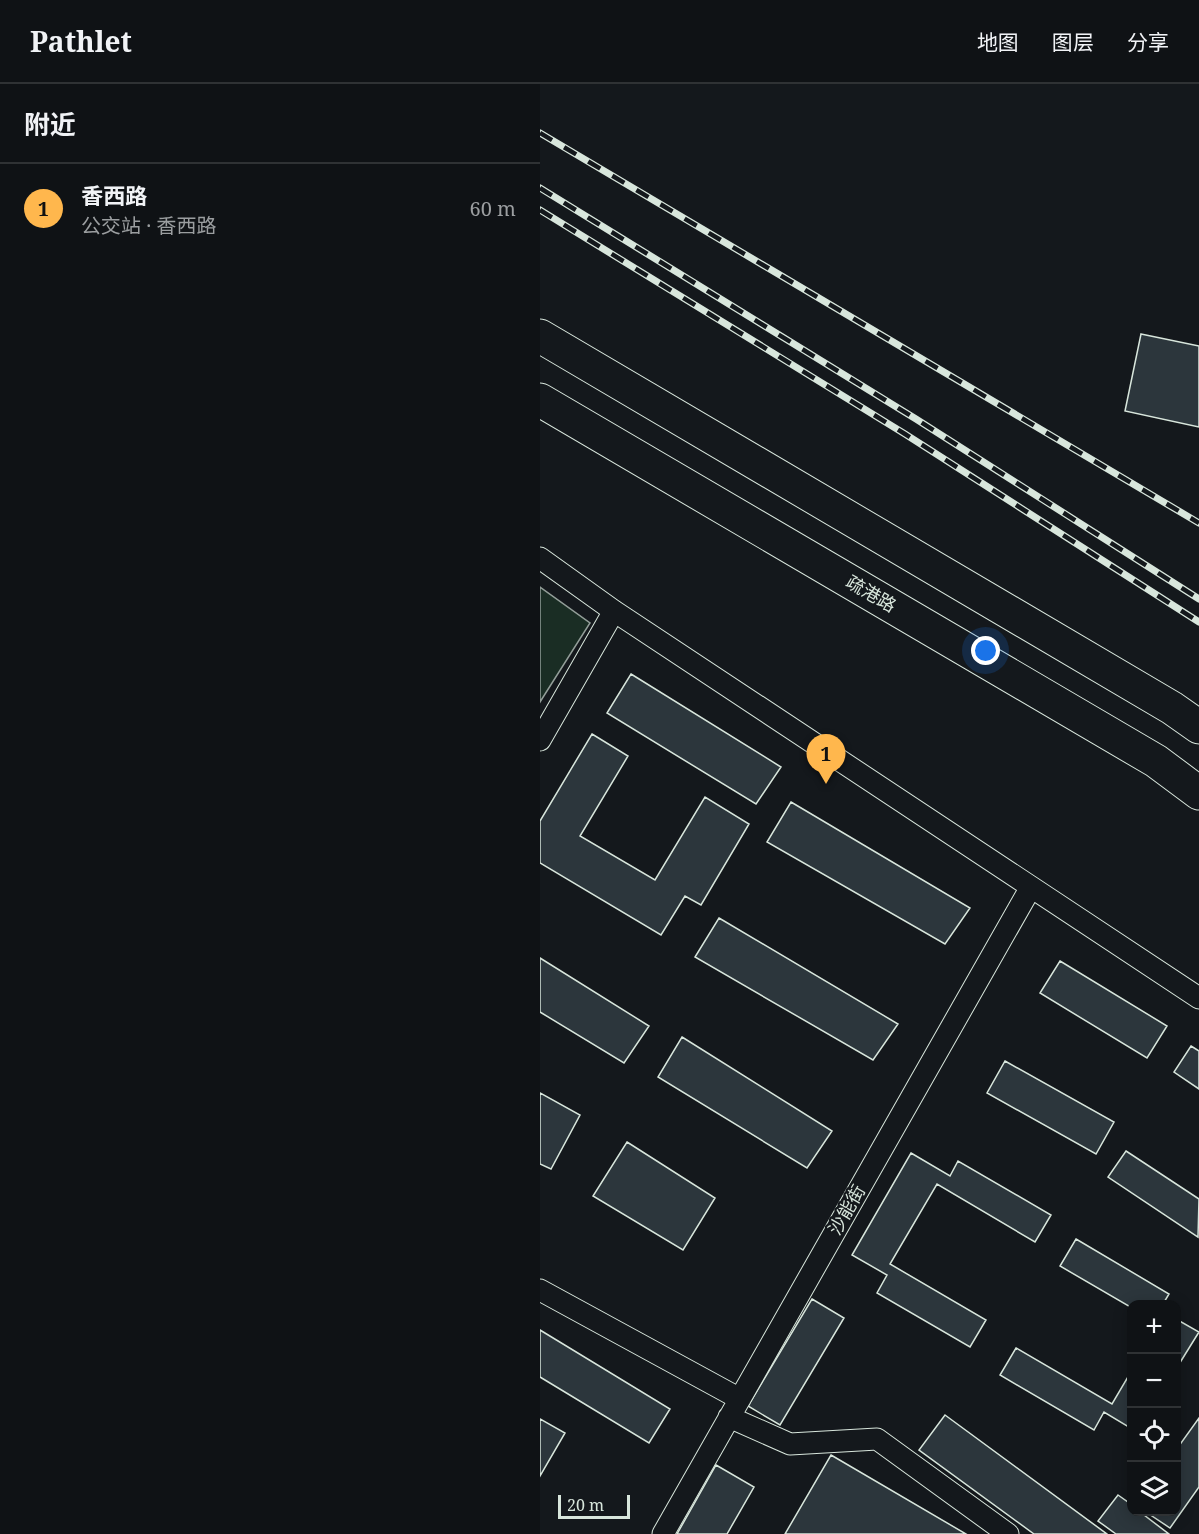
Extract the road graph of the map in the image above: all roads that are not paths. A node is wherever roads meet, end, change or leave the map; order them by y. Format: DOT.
graph roads {
  1 [pos="540,336"];
  2 [pos="540,400"];
  3 [pos="540,558"];
  4 [pos="614,611"];
  5 [pos="1199,728"];
  6 [pos="540,740"];
  7 [pos="1199,793"];
  8 [pos="1031,887"];
  9 [pos="1199,998"];
  10 [pos="540,1290"];
  11 [pos="740,1398"];
  12 [pos="729,1417"];
  13 [pos="663,1534"];
  14 [pos="1008,1534"];
  1 -- 5 [label="highway"];
  2 -- 7 [label="highway, 疏港路"];
  3 -- 4 [label="street"];
  4 -- 6 [label="street"];
  4 -- 8 [label="street"];
  8 -- 9 [label="street"];
  8 -- 11 [label="street, 沙能街"];
  10 -- 11 [label="street"];
  11 -- 12 [label="street, 沙能街"];
  12 -- 13 [label="street, 沙能街"];
  12 -- 14 [label="street"];
}
